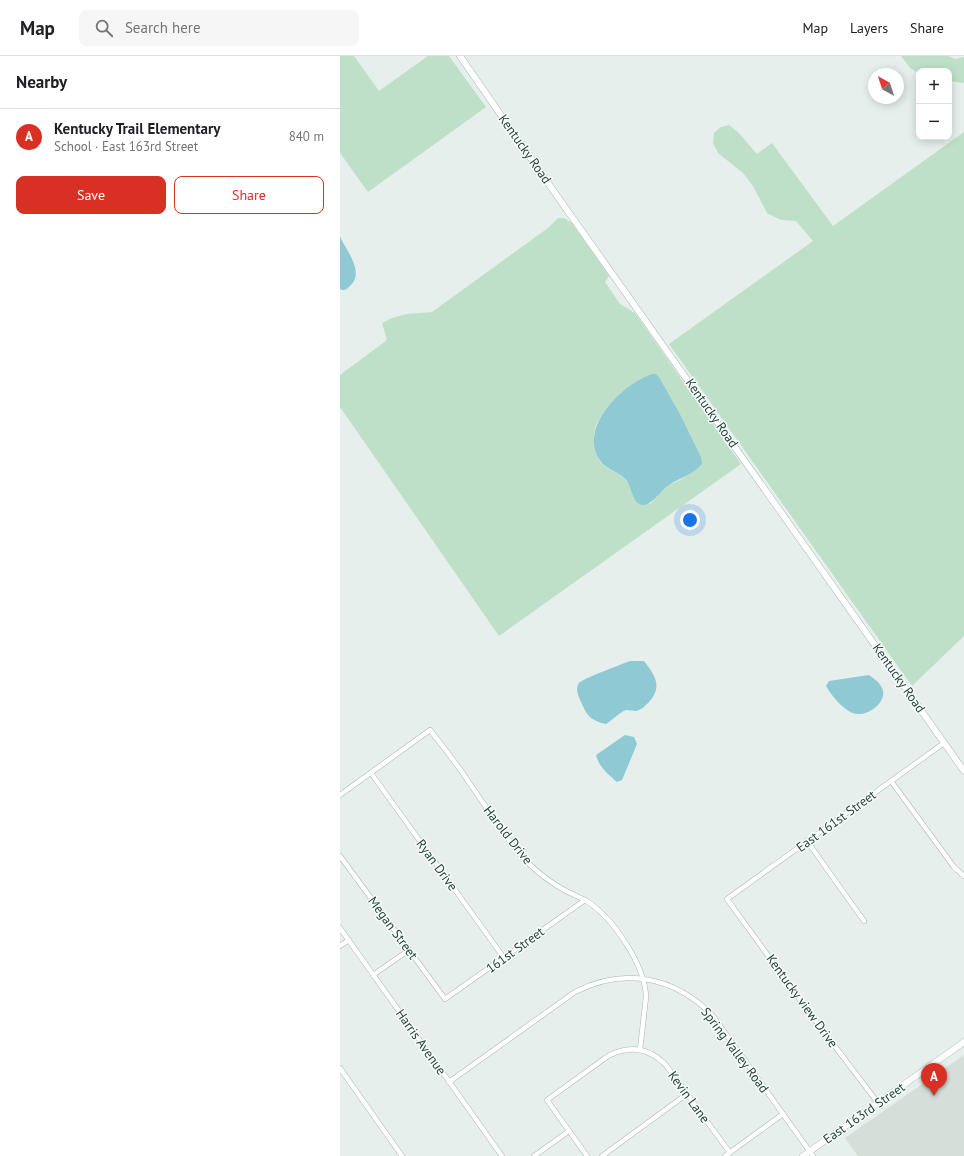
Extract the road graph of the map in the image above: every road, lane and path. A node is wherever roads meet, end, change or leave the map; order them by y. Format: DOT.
graph roads {
  1 [pos="460,56"];
  2 [pos="944,743"];
  3 [pos="964,771"];
  4 [pos="371,773"];
  5 [pos="891,782"];
  6 [pos="340,795"];
  7 [pos="807,841"];
  8 [pos="340,856"];
  9 [pos="964,876"];
  10 [pos="727,899"];
  11 [pos="585,900"];
  12 [pos="864,921"];
  13 [pos="340,928"];
  14 [pos="348,940"];
  15 [pos="340,946"];
  16 [pos="409,950"];
  17 [pos="504,958"];
  18 [pos="373,975"];
  19 [pos="644,979"];
  20 [pos="445,1000"];
  21 [pos="964,1042"];
  22 [pos="640,1050"];
  23 [pos="340,1068"];
  24 [pos="449,1082"];
  25 [pos="687,1094"];
  26 [pos="878,1103"];
  27 [pos="783,1114"];
  28 [pos="569,1131"];
  29 [pos="730,1153"];
  30 [pos="811,1154"];
  31 [pos="402,1156"];
  32 [pos="502,1156"];
  33 [pos="534,1156"];
  34 [pos="587,1156"];
  35 [pos="602,1156"];
  36 [pos="725,1156"];
  37 [pos="803,1156"];
  1 -- 2 [label="street, Kentucky Road"];
  2 -- 3 [label="street, Kentucky Road"];
  2 -- 5 [label="street, East 161st Street"];
  4 -- 6 [label="street"];
  4 -- 11 [label="street, Harold Drive"];
  4 -- 17 [label="street, Ryan Drive"];
  5 -- 7 [label="street, East 161st Street"];
  5 -- 9 [label="street"];
  7 -- 10 [label="street, East 161st Street"];
  7 -- 12 [label="street"];
  8 -- 16 [label="street, Megan Street"];
  10 -- 26 [label="street, Kentucky view Drive"];
  11 -- 17 [label="street, 161st Street"];
  11 -- 19 [label="street, Harold Drive"];
  13 -- 14 [label="street, Harris Avenue"];
  14 -- 15 [label="street"];
  14 -- 18 [label="street, Harris Avenue"];
  16 -- 18 [label="street"];
  16 -- 20 [label="street, Megan Street"];
  17 -- 20 [label="street, 161st Street"];
  18 -- 24 [label="street, Harris Avenue"];
  19 -- 22 [label="street"];
  19 -- 24 [label="street, Spring Valley Road"];
  19 -- 27 [label="street, Spring Valley Road"];
  21 -- 26 [label="street, East 163rd Street"];
  22 -- 25 [label="street, Kevin Lane"];
  22 -- 28 [label="street, Kevin Lane"];
  23 -- 31 [label="street"];
  24 -- 32 [label="street, Harris Avenue"];
  25 -- 29 [label="street, Kevin Lane"];
  25 -- 35 [label="street"];
  26 -- 30 [label="street, East 163rd Street"];
  27 -- 29 [label="street"];
  27 -- 30 [label="street, Spring Valley Road"];
  28 -- 33 [label="street"];
  28 -- 34 [label="street"];
  29 -- 36 [label="street"];
  30 -- 37 [label="street, East 163rd Street"];
}
